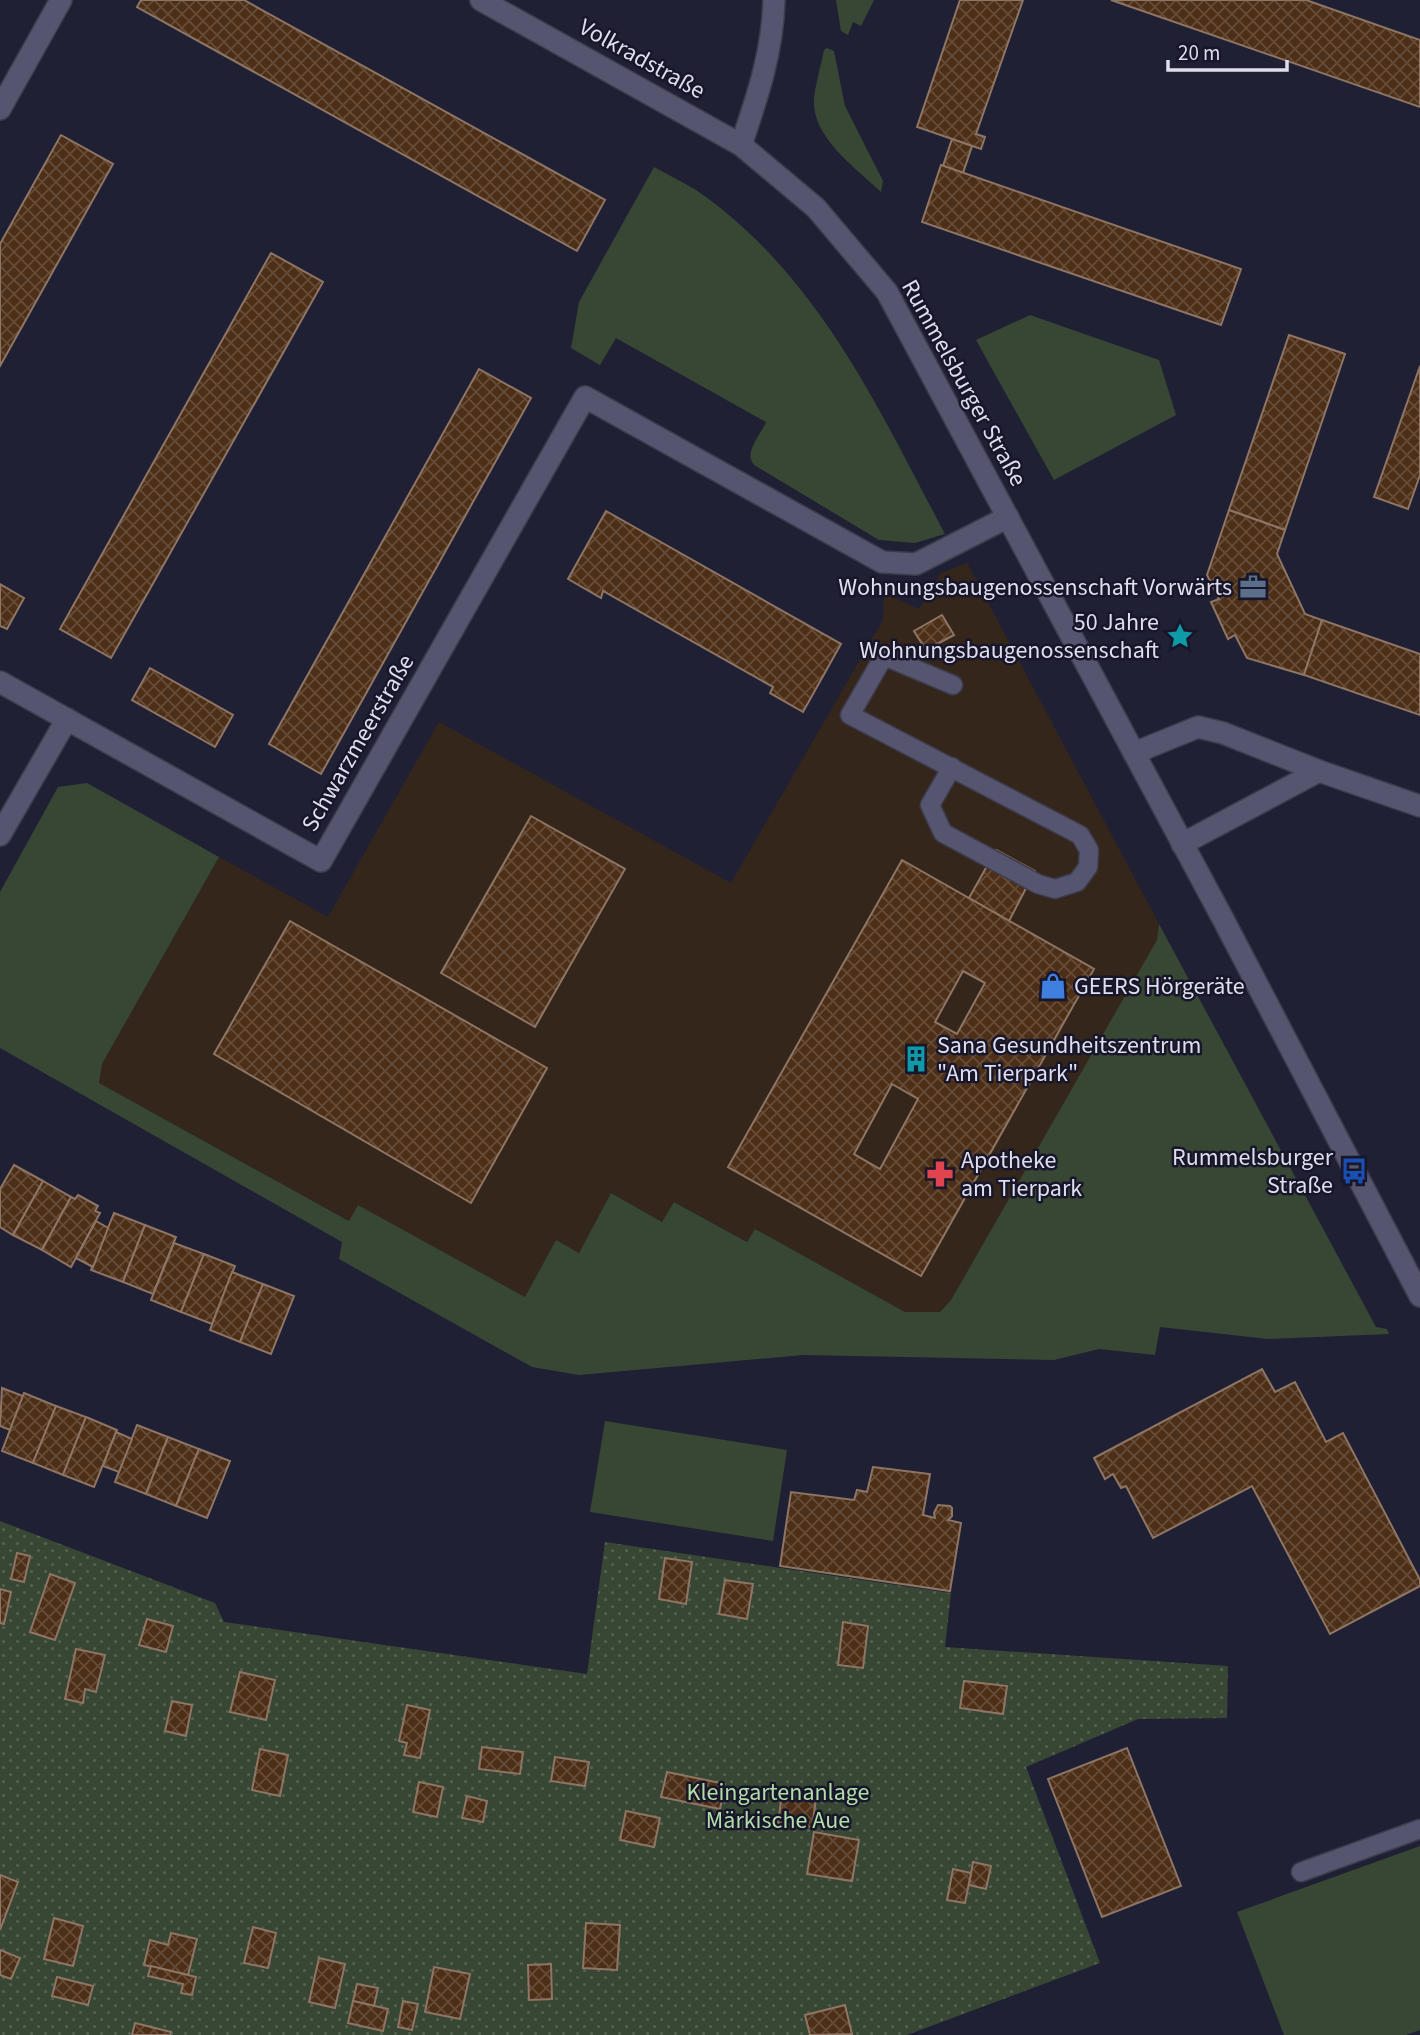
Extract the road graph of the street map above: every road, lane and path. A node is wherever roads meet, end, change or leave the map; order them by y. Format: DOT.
graph roads {
  1 [pos="61,0"];
  2 [pos="481,0"];
  3 [pos="774,0"];
  4 [pos="0,109"];
  5 [pos="741,145"];
  6 [pos="585,397"];
  7 [pos="1008,517"];
  8 [pos="0,682"];
  9 [pos="953,685"];
  10 [pos="66,719"];
  11 [pos="1134,753"];
  12 [pos="952,767"];
  13 [pos="1319,771"];
  14 [pos="1420,806"];
  15 [pos="0,835"];
  16 [pos="1182,844"];
  17 [pos="1420,1296"];
  18 [pos="1420,1829"];
  19 [pos="1301,1872"];
  1 -- 4 [label="street"];
  2 -- 5 [label="street, Volkradstraße"];
  3 -- 5 [label="street"];
  5 -- 7 [label="street, Rummelsburger Straße"];
  6 -- 7 [label="street, Rummelsburger Straße"];
  6 -- 10 [label="street, Schwarzmeerstraße"];
  7 -- 11 [label="street, Rummelsburger Straße"];
  8 -- 10 [label="street, Schwarzmeerstraße"];
  9 -- 12 [label="lane"];
  10 -- 15 [label="street"];
  11 -- 13 [label="street"];
  11 -- 16 [label="street, Rummelsburger Straße"];
  12 -- 12 [label="lane"];
  13 -- 14 [label="street"];
  13 -- 16 [label="street"];
  16 -- 17 [label="street, Rummelsburger Straße"];
  18 -- 19 [label="lane"];
}
